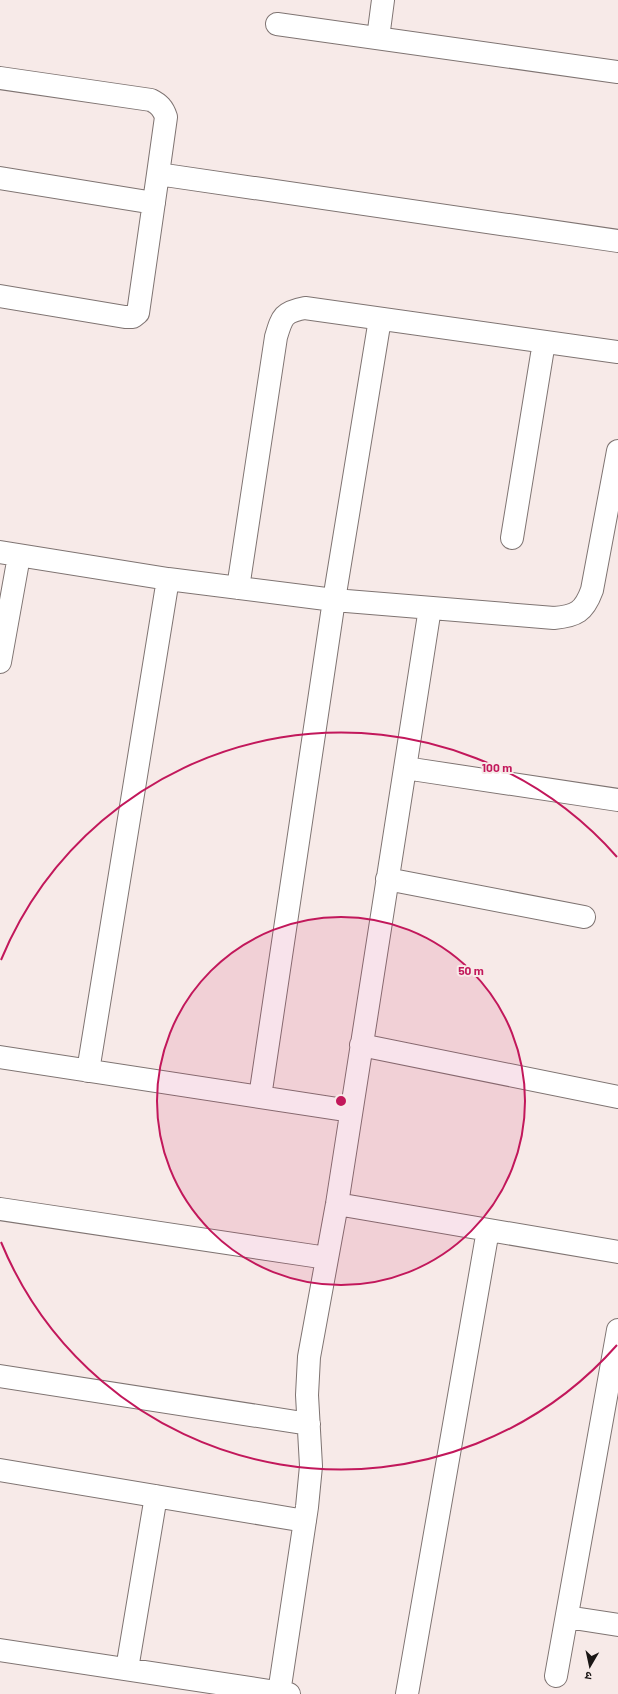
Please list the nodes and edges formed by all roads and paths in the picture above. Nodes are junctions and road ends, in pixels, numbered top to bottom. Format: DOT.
graph roads {
  1 [pos="383,0"];
  2 [pos="278,24"];
  3 [pos="378,38"];
  4 [pos="618,72"];
  5 [pos="0,78"];
  6 [pos="158,174"];
  7 [pos="0,178"];
  8 [pos="154,203"];
  9 [pos="618,241"];
  10 [pos="0,296"];
  11 [pos="380,319"];
  12 [pos="544,342"];
  13 [pos="618,352"];
  14 [pos="618,451"];
  15 [pos="512,538"];
  16 [pos="10,554"];
  17 [pos="168,579"];
  18 [pos="238,588"];
  19 [pos="334,600"];
  20 [pos="430,608"];
  21 [pos="0,662"];
  22 [pos="405,768"];
  23 [pos="618,800"];
  24 [pos="387,879"];
  25 [pos="584,917"];
  26 [pos="361,1045"];
  27 [pos="0,1057"];
  28 [pos="88,1071"];
  29 [pos="260,1097"];
  30 [pos="618,1097"];
  31 [pos="351,1110"];
  32 [pos="337,1204"];
  33 [pos="0,1209"];
  34 [pos="488,1230"];
  35 [pos="618,1252"];
  36 [pos="327,1258"];
  37 [pos="618,1330"];
  38 [pos="0,1376"];
  39 [pos="309,1424"];
  40 [pos="0,1470"];
  41 [pos="156,1496"];
  42 [pos="305,1521"];
  43 [pos="566,1618"];
  44 [pos="618,1626"];
  45 [pos="0,1650"];
  46 [pos="127,1669"];
  47 [pos="556,1676"];
  48 [pos="284,1693"];
  49 [pos="407,1694"];
  1 -- 3 [label="street"];
  2 -- 3 [label="street"];
  3 -- 4 [label="street"];
  5 -- 6 [label="street"];
  6 -- 8 [label="street"];
  6 -- 9 [label="street"];
  7 -- 8 [label="street"];
  8 -- 10 [label="street"];
  11 -- 12 [label="street"];
  11 -- 18 [label="street"];
  11 -- 19 [label="street"];
  12 -- 13 [label="street"];
  12 -- 15 [label="street"];
  14 -- 20 [label="street"];
  16 -- 17 [label="street"];
  16 -- 21 [label="street"];
  17 -- 18 [label="street"];
  17 -- 28 [label="street"];
  18 -- 19 [label="street"];
  19 -- 20 [label="street"];
  19 -- 29 [label="street"];
  20 -- 22 [label="street"];
  22 -- 23 [label="street"];
  22 -- 24 [label="street"];
  24 -- 25 [label="street"];
  24 -- 26 [label="street"];
  26 -- 30 [label="street"];
  26 -- 31 [label="street"];
  27 -- 28 [label="street"];
  28 -- 29 [label="street"];
  29 -- 31 [label="street"];
  31 -- 32 [label="street"];
  32 -- 34 [label="street"];
  32 -- 36 [label="street"];
  33 -- 36 [label="street"];
  34 -- 35 [label="street"];
  34 -- 49 [label="street"];
  36 -- 39 [label="street"];
  37 -- 43 [label="street"];
  38 -- 39 [label="street"];
  39 -- 42 [label="street"];
  40 -- 41 [label="street"];
  41 -- 42 [label="street"];
  41 -- 46 [label="street"];
  42 -- 48 [label="street"];
  43 -- 44 [label="street"];
  43 -- 47 [label="street"];
  45 -- 46 [label="street"];
  46 -- 48 [label="street"];
}
